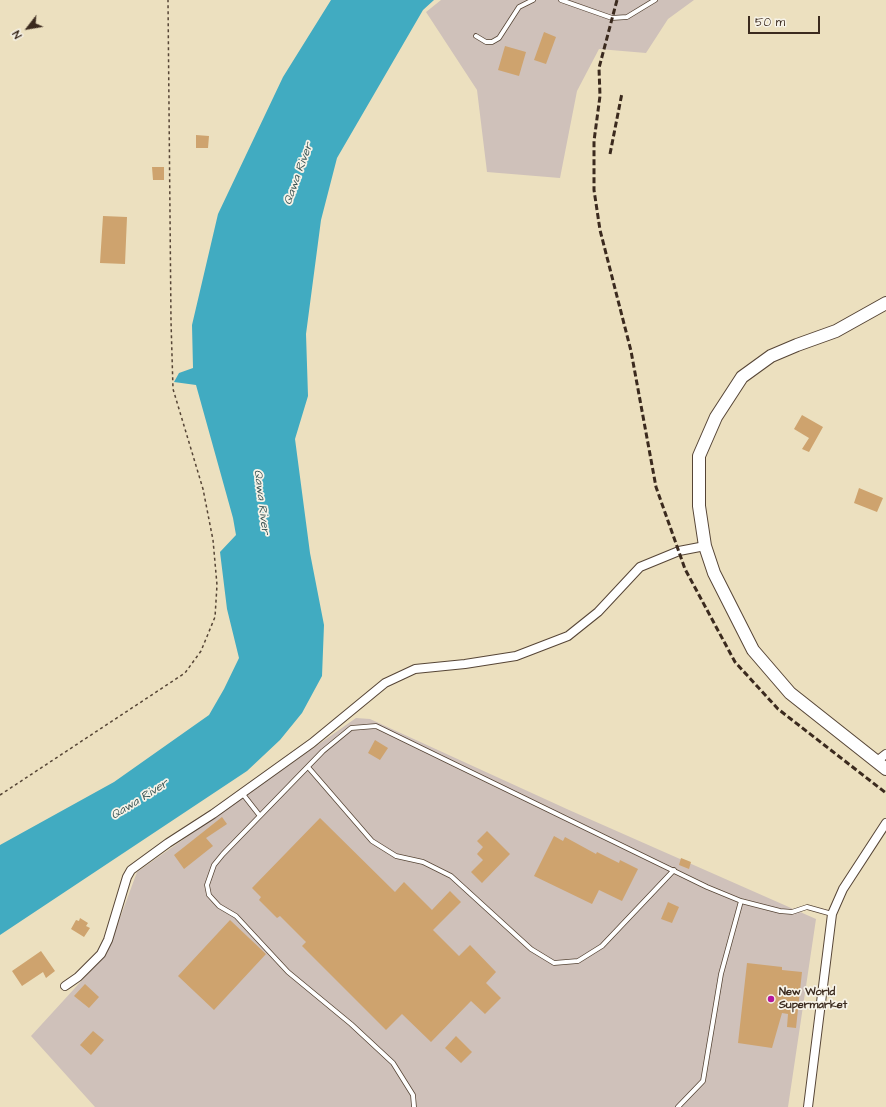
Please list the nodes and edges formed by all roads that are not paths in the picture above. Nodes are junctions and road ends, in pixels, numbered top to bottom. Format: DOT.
graph roads {
  1 [pos="533,0"];
  2 [pos="564,0"];
  3 [pos="655,0"];
  4 [pos="476,36"];
  5 [pos="886,303"];
  6 [pos="705,546"];
  7 [pos="883,762"];
  8 [pos="308,767"];
  9 [pos="242,793"];
  10 [pos="260,816"];
  11 [pos="886,823"];
  12 [pos="674,870"];
  13 [pos="741,901"];
  14 [pos="832,914"];
  15 [pos="65,986"];
  16 [pos="414,1107"];
  17 [pos="678,1107"];
  18 [pos="808,1107"];
  1 -- 4 [label="lane"];
  2 -- 3 [label="lane"];
  5 -- 6 [label="main road"];
  6 -- 7 [label="main road"];
  6 -- 9 [label="street"];
  8 -- 10 [label="lane"];
  8 -- 12 [label="lane"];
  8 -- 12 [label="lane"];
  9 -- 10 [label="lane"];
  9 -- 15 [label="street"];
  10 -- 16 [label="lane"];
  11 -- 14 [label="street"];
  12 -- 13 [label="lane"];
  13 -- 14 [label="lane"];
  13 -- 17 [label="lane"];
  14 -- 18 [label="street"];
}
